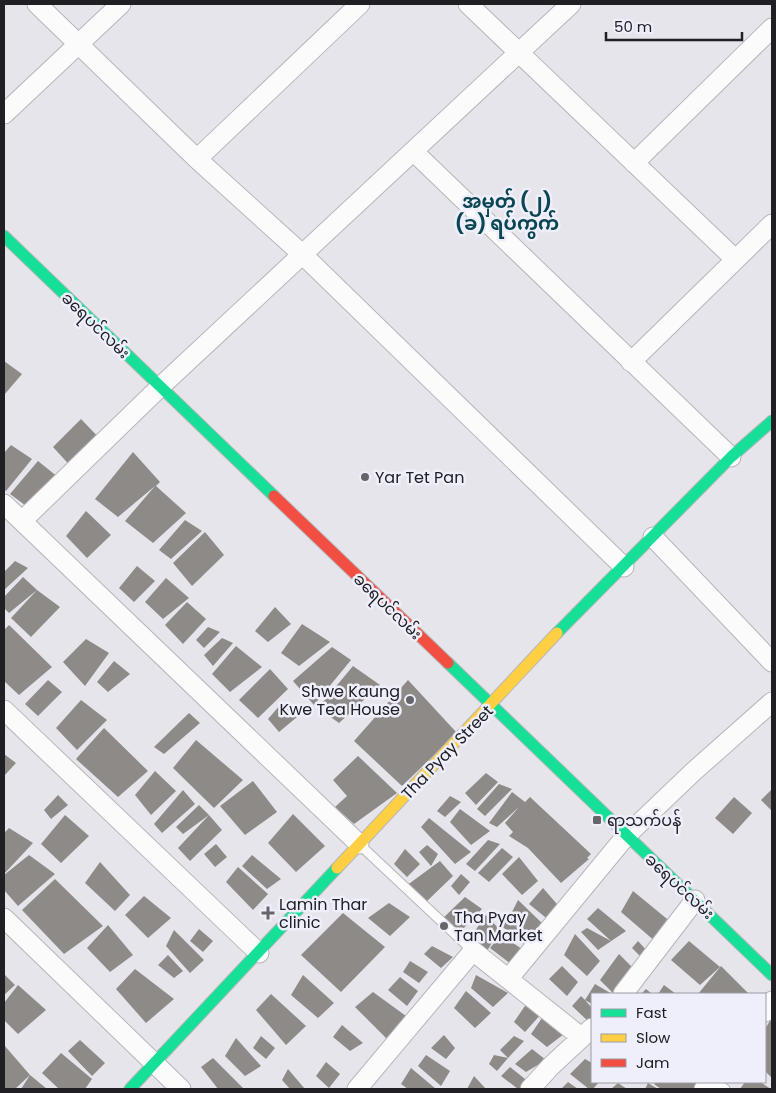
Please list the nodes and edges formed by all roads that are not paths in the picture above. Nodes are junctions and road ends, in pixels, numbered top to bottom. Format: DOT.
graph roads {
  1 [pos="37,4"];
  2 [pos="121,4"];
  3 [pos="360,4"];
  4 [pos="468,4"];
  5 [pos="571,4"];
  6 [pos="772,28"];
  7 [pos="78,45"];
  8 [pos="519,52"];
  9 [pos="4,114"];
  10 [pos="412,152"];
  11 [pos="197,159"];
  12 [pos="634,163"];
  13 [pos="772,224"];
  14 [pos="4,236"];
  15 [pos="302,254"];
  16 [pos="735,259"];
  17 [pos="630,362"];
  18 [pos="160,387"];
  19 [pos="772,421"];
  20 [pos="731,458"];
  21 [pos="4,504"];
  22 [pos="22,521"];
  23 [pos="653,537"];
  24 [pos="624,567"];
  25 [pos="772,662"];
  26 [pos="772,702"];
  27 [pos="491,706"];
  28 [pos="4,710"];
  29 [pos="626,836"];
  30 [pos="359,844"];
  31 [pos="695,900"];
  32 [pos="4,918"];
  33 [pos="473,951"];
  34 [pos="259,953"];
  35 [pos="772,975"];
  36 [pos="508,978"];
  37 [pos="624,993"];
  38 [pos="586,1032"];
  39 [pos="155,1064"];
  40 [pos="130,1089"];
  41 [pos="181,1089"];
  42 [pos="357,1089"];
  43 [pos="530,1089"];
  1 -- 7 [label="street"];
  2 -- 7 [label="street"];
  3 -- 11 [label="street"];
  4 -- 8 [label="street"];
  5 -- 8 [label="street"];
  6 -- 12 [label="street"];
  7 -- 9 [label="street"];
  7 -- 11 [label="street"];
  8 -- 10 [label="street"];
  8 -- 12 [label="street"];
  10 -- 15 [label="street"];
  10 -- 17 [label="street"];
  11 -- 15 [label="street"];
  12 -- 16 [label="street"];
  13 -- 16 [label="street"];
  14 -- 18 [label="main road, ခရေပင်လမ်း"];
  15 -- 18 [label="street"];
  15 -- 24 [label="street"];
  16 -- 17 [label="street"];
  17 -- 20 [label="street"];
  18 -- 22 [label="street"];
  18 -- 27 [label="main road, ခရေပင်လမ်း"];
  19 -- 20 [label="main road, Tha Pyay Street"];
  20 -- 23 [label="main road, Tha Pyay Street"];
  21 -- 22 [label="street"];
  22 -- 30 [label="street"];
  23 -- 24 [label="main road, Tha Pyay Street"];
  23 -- 25 [label="street"];
  24 -- 27 [label="main road, Tha Pyay Street"];
  26 -- 29 [label="street"];
  27 -- 29 [label="main road, ခရေပင်လမ်း"];
  27 -- 30 [label="main road, Tha Pyay Street"];
  28 -- 34 [label="street"];
  29 -- 31 [label="main road, ခရေပင်လမ်း"];
  29 -- 36 [label="street"];
  30 -- 33 [label="lane"];
  30 -- 34 [label="main road, Tha Pyay Street"];
  31 -- 35 [label="main road, ခရေပင်လမ်း"];
  31 -- 37 [label="street"];
  32 -- 39 [label="street"];
  33 -- 36 [label="street"];
  33 -- 42 [label="street"];
  34 -- 39 [label="main road, Tha Pyay Street"];
  36 -- 38 [label="street"];
  38 -- 43 [label="street"];
  39 -- 40 [label="main road, Tha Pyay Street"];
  39 -- 41 [label="street"];
}
